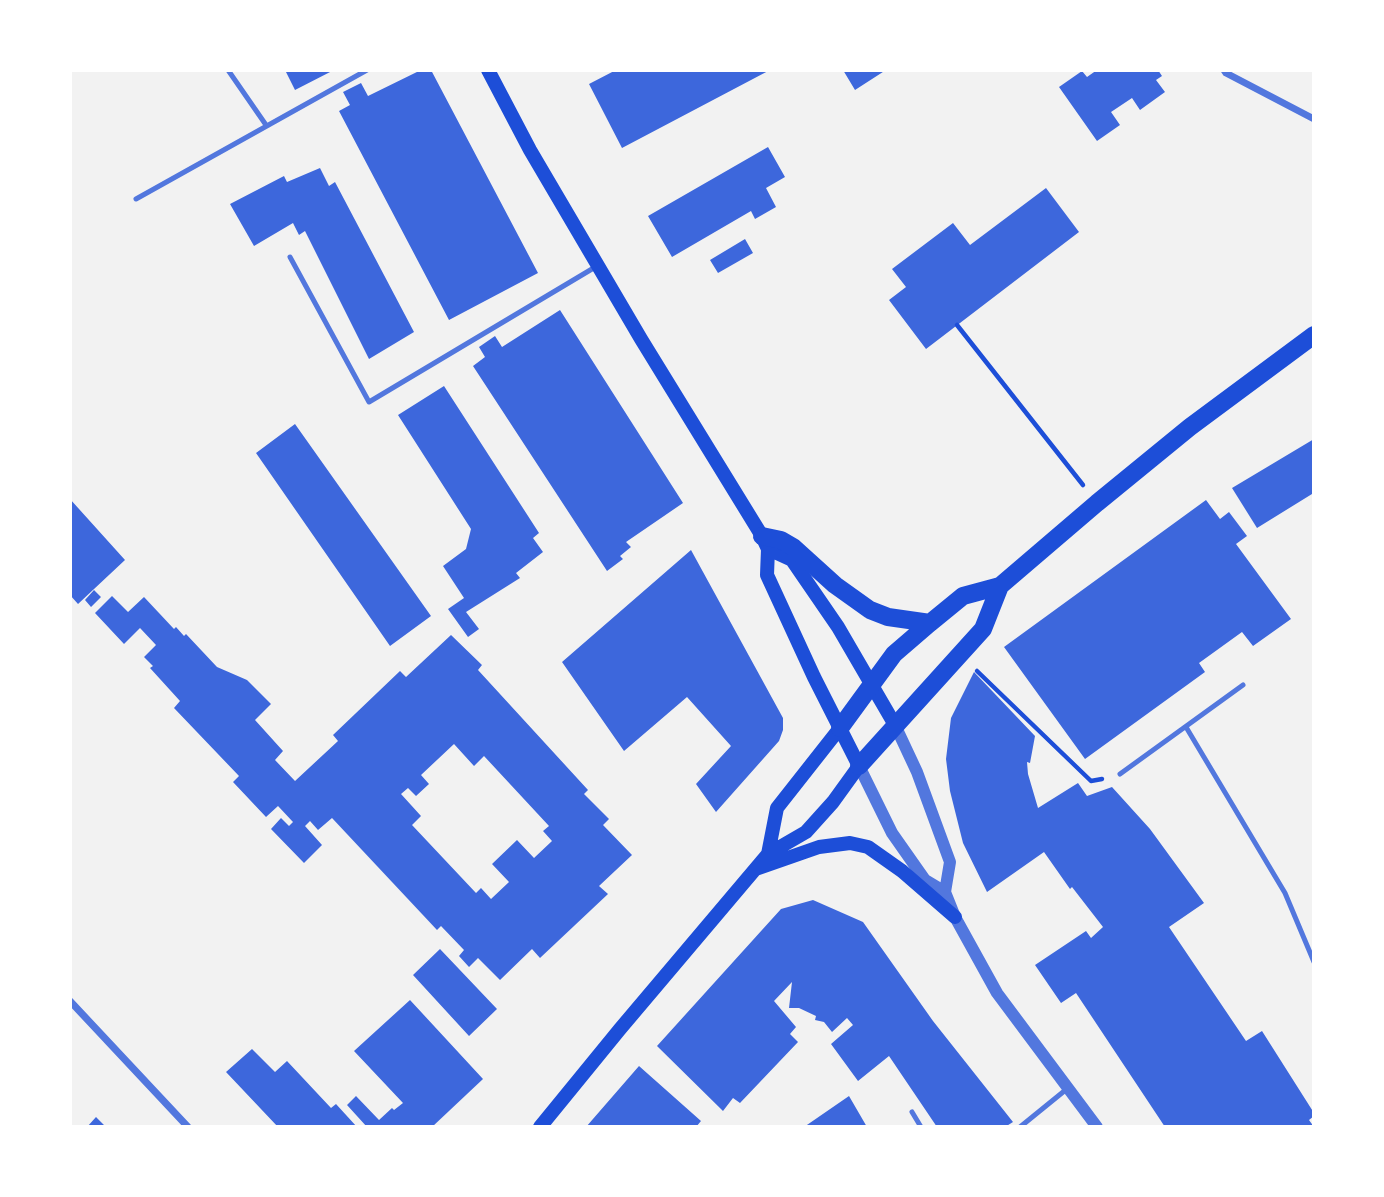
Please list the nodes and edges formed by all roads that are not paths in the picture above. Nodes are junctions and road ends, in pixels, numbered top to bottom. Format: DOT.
graph roads {
  1 [pos="228,70"];
  2 [pos="367,70"];
  3 [pos="488,70"];
  4 [pos="1224,70"];
  5 [pos="1314,119"];
  6 [pos="266,125"];
  7 [pos="136,199"];
  8 [pos="290,257"];
  9 [pos="598,265"];
  10 [pos="1314,335"];
  11 [pos="765,542"];
  12 [pos="1000,586"];
  13 [pos="930,623"];
  14 [pos="872,684"];
  15 [pos="1243,685"];
  16 [pos="895,725"];
  17 [pos="1186,727"];
  18 [pos="840,728"];
  19 [pos="859,766"];
  20 [pos="1120,774"];
  21 [pos="768,854"];
  22 [pos="755,869"];
  23 [pos="946,892"];
  24 [pos="955,917"];
  25 [pos="1314,962"];
  26 [pos="70,1001"];
  27 [pos="1068,1088"];
  28 [pos="912,1112"];
  29 [pos="188,1127"];
  30 [pos="540,1127"];
  31 [pos="921,1127"];
  32 [pos="1020,1127"];
  33 [pos="1097,1127"];
  1 -- 6 [label="lane"];
  2 -- 6 [label="lane"];
  3 -- 9 [label="main road"];
  4 -- 5 [label="street"];
  6 -- 7 [label="lane"];
  8 -- 9 [label="lane"];
  9 -- 11 [label="main road"];
  10 -- 12 [label="main road"];
  11 -- 13 [label="main road"];
  11 -- 14 [label="main road"];
  11 -- 18 [label="main road"];
  12 -- 13 [label="main road"];
  12 -- 16 [label="main road"];
  13 -- 14 [label="main road"];
  14 -- 16 [label="main road"];
  14 -- 18 [label="main road"];
  15 -- 17 [label="lane"];
  16 -- 19 [label="main road"];
  16 -- 23 [label="street"];
  17 -- 20 [label="lane"];
  17 -- 25 [label="lane"];
  18 -- 19 [label="main road"];
  18 -- 21 [label="main road"];
  19 -- 21 [label="main road"];
  19 -- 23 [label="street"];
  21 -- 22 [label="main road"];
  22 -- 24 [label="main road"];
  22 -- 30 [label="main road"];
  23 -- 24 [label="street"];
  24 -- 27 [label="street"];
  26 -- 29 [label="street"];
  27 -- 32 [label="lane"];
  27 -- 33 [label="street"];
  28 -- 31 [label="lane"];
}
